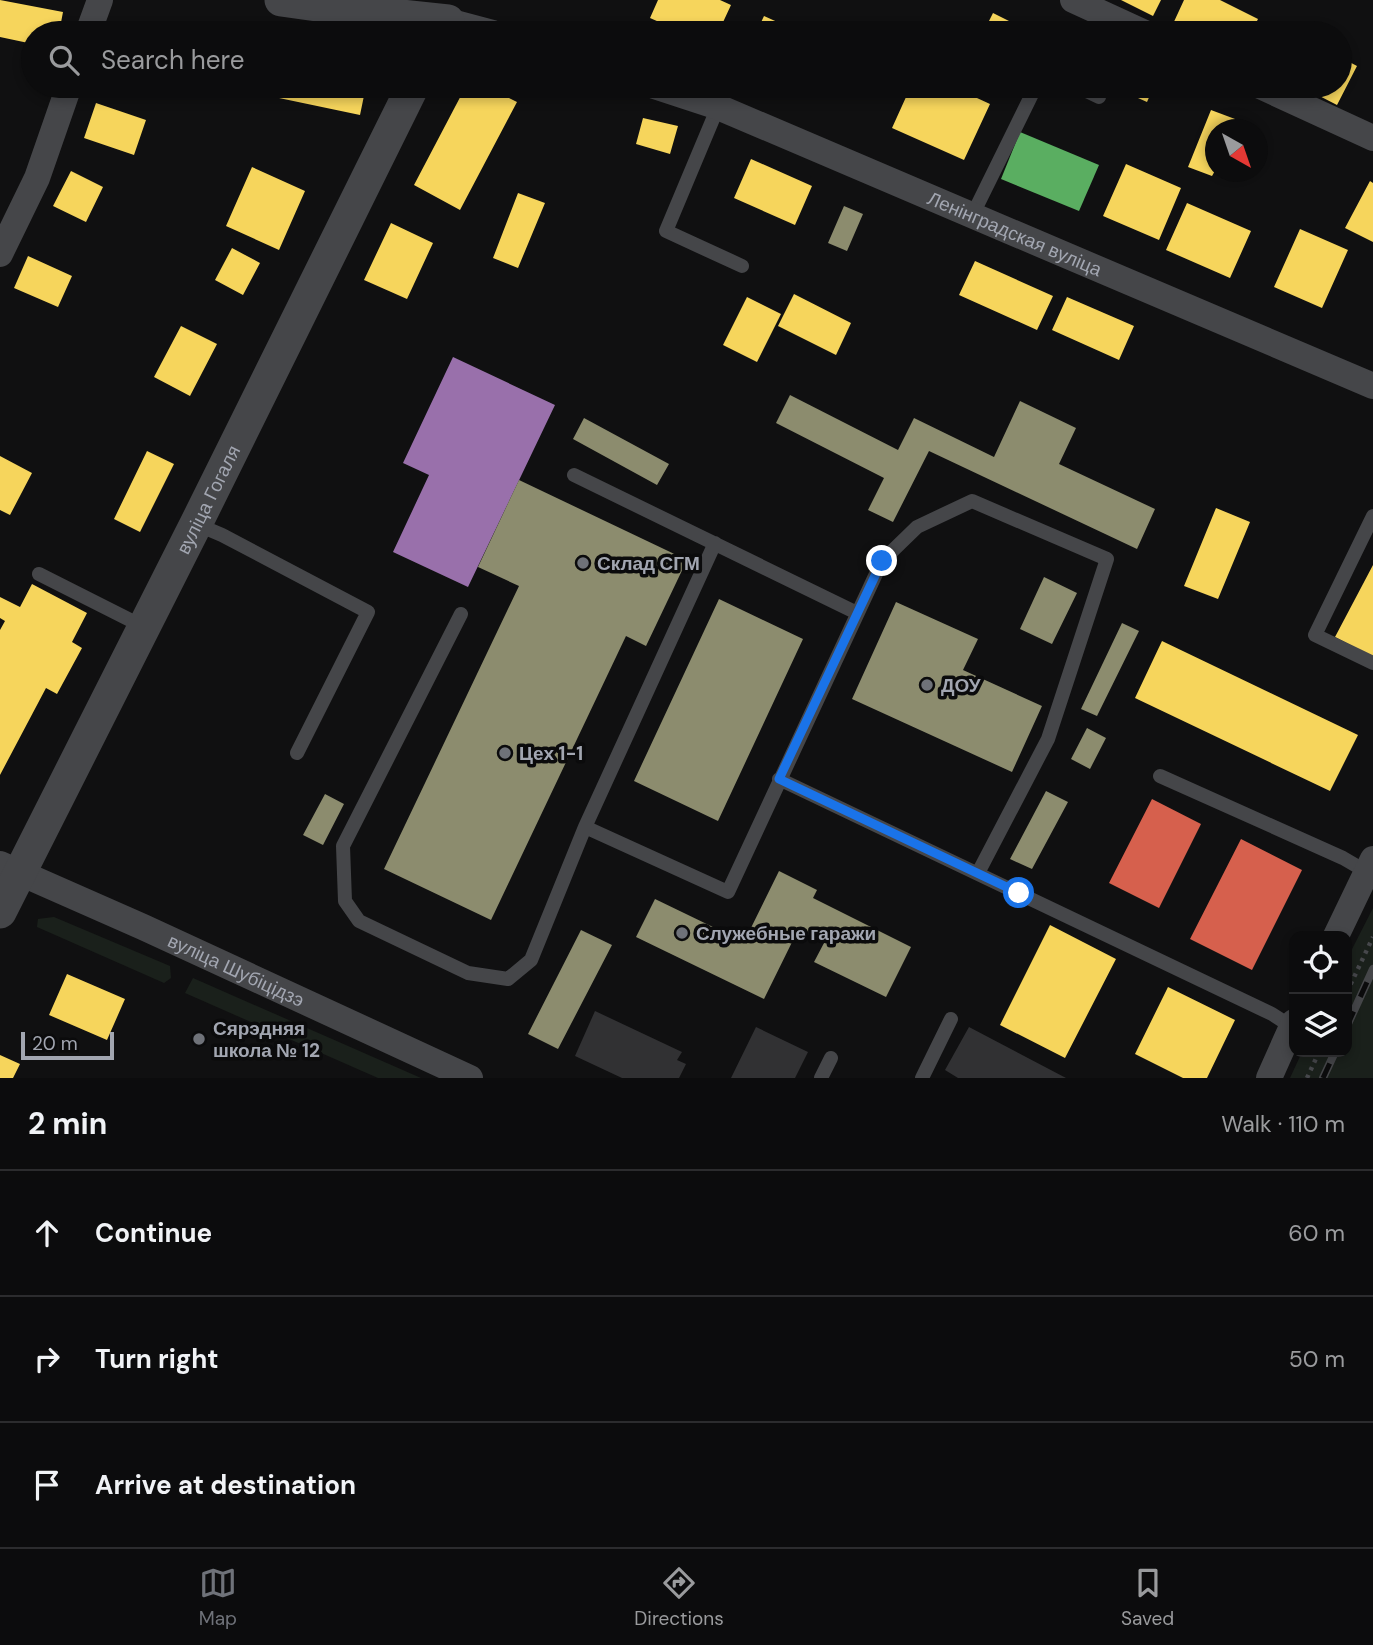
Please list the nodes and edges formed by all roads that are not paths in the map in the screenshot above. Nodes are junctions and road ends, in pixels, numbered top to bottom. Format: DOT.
graph roads {
  1 [pos="100,0"];
  2 [pos="281,0"];
  3 [pos="1073,0"];
  4 [pos="450,18"];
  5 [pos="92,21"];
  6 [pos="1119,21"];
  7 [pos="65,98"];
  8 [pos="407,98"];
  9 [pos="691,98"];
  10 [pos="1030,98"];
  11 [pos="1286,98"];
  12 [pos="718,107"];
  13 [pos="1373,138"];
  14 [pos="972,216"];
  15 [pos="0,254"];
  16 [pos="742,266"];
  17 [pos="1373,386"];
  18 [pos="574,475"];
  19 [pos="1373,516"];
  20 [pos="196,524"];
  21 [pos="715,543"];
  22 [pos="39,574"];
  23 [pos="857,613"];
  24 [pos="461,614"];
  25 [pos="144,627"];
  26 [pos="1373,663"];
  27 [pos="297,753"];
  28 [pos="1160,776"];
  29 [pos="779,779"];
  30 [pos="585,827"];
  31 [pos="1370,866"];
  32 [pos="10,869"];
  33 [pos="978,873"];
  34 [pos="0,912"];
  35 [pos="1338,931"];
  36 [pos="951,1019"];
  37 [pos="1289,1022"];
  38 [pos="1289,1033"];
  39 [pos="831,1058"];
  40 [pos="470,1078"];
  41 [pos="821,1078"];
  42 [pos="922,1078"];
  43 [pos="1269,1078"];
  1 -- 5 [label="street"];
  2 -- 4 [label="street"];
  3 -- 6 [label="street"];
  7 -- 15 [label="street"];
  8 -- 20 [label="street, вуліца Гогаля"];
  9 -- 12 [label="street, Ленінградская вуліца"];
  10 -- 14 [label="lane"];
  11 -- 13 [label="street"];
  12 -- 14 [label="street, Ленінградская вуліца"];
  12 -- 16 [label="lane"];
  14 -- 17 [label="street, Ленінградская вуліца"];
  18 -- 21 [label="lane"];
  19 -- 26 [label="lane"];
  20 -- 25 [label="street, вуліца Гогаля"];
  20 -- 27 [label="lane"];
  21 -- 23 [label="lane"];
  21 -- 30 [label="lane"];
  22 -- 25 [label="lane"];
  23 -- 29 [label="lane"];
  23 -- 33 [label="lane"];
  24 -- 30 [label="lane"];
  25 -- 32 [label="street, вуліца Гогаля"];
  28 -- 31 [label="lane"];
  29 -- 30 [label="lane"];
  29 -- 33 [label="lane"];
  31 -- 35 [label="street"];
  32 -- 34 [label="street, вуліца Гогаля"];
  32 -- 40 [label="street, вуліца Шубіцідзэ"];
  33 -- 37 [label="lane"];
  36 -- 42 [label="lane"];
  38 -- 43 [label="street"];
  39 -- 41 [label="lane"];
}
